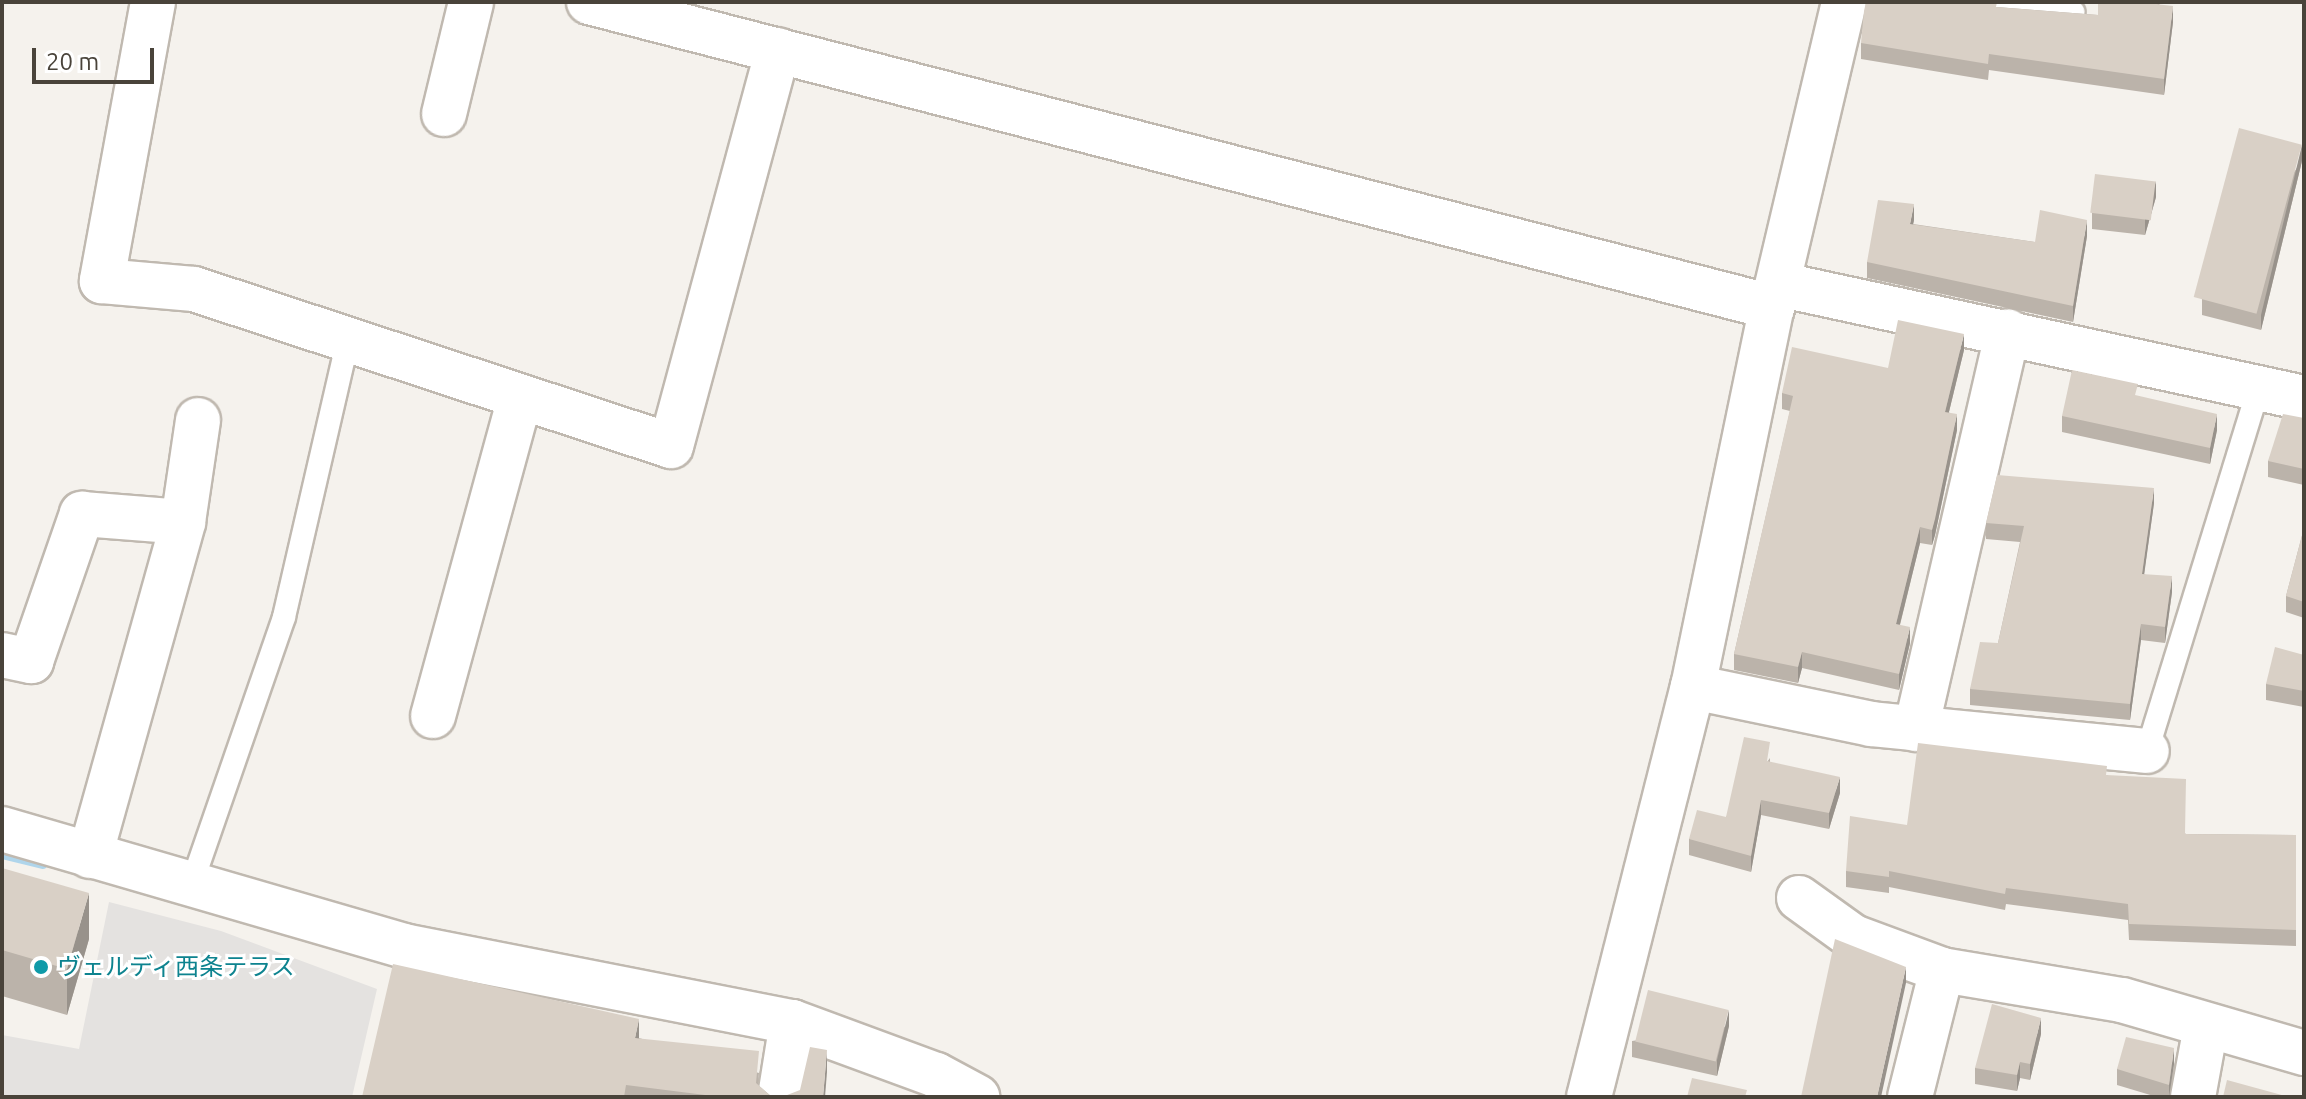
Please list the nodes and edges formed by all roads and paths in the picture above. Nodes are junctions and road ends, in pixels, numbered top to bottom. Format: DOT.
graph roads {
  1 [pos="153,2"];
  2 [pos="471,2"];
  3 [pos="589,2"];
  4 [pos="1844,2"];
  5 [pos="1982,2"];
  6 [pos="2073,12"];
  7 [pos="778,50"];
  8 [pos="444,114"];
  9 [pos="1775,296"];
  10 [pos="2008,331"];
  11 [pos="348,340"];
  12 [pos="2259,388"];
  13 [pos="520,397"];
  14 [pos="2304,398"];
  15 [pos="198,420"];
  16 [pos="183,522"];
  17 [pos="2,655"];
  18 [pos="1693,687"];
  19 [pos="433,716"];
  20 [pos="1916,729"];
  21 [pos="2147,751"];
  22 [pos="2,829"];
  23 [pos="90,856"];
  24 [pos="192,883"];
  25 [pos="1799,898"];
  26 [pos="1942,970"];
  27 [pos="2206,1026"];
  28 [pos="2304,1053"];
  29 [pos="786,1055"];
  30 [pos="977,1097"];
  31 [pos="1589,1097"];
  32 [pos="1910,1097"];
  33 [pos="2193,1097"];
  1 -- 11 [label="street"];
  2 -- 8 [label="street"];
  3 -- 7 [label="street"];
  4 -- 9 [label="street"];
  5 -- 6 [label="lane"];
  7 -- 9 [label="street"];
  7 -- 13 [label="street"];
  9 -- 10 [label="street"];
  9 -- 18 [label="street"];
  10 -- 12 [label="street"];
  10 -- 20 [label="street"];
  11 -- 13 [label="street"];
  11 -- 24 [label="lane"];
  12 -- 14 [label="street"];
  12 -- 21 [label="lane"];
  13 -- 19 [label="street"];
  15 -- 16 [label="street"];
  16 -- 17 [label="street"];
  16 -- 23 [label="street"];
  18 -- 20 [label="street"];
  18 -- 31 [label="street"];
  20 -- 21 [label="street"];
  22 -- 23 [label="street"];
  23 -- 24 [label="street"];
  24 -- 29 [label="street"];
  25 -- 26 [label="street"];
  26 -- 27 [label="street"];
  26 -- 32 [label="street"];
  27 -- 28 [label="street"];
  27 -- 33 [label="street"];
  29 -- 30 [label="street"];
}
